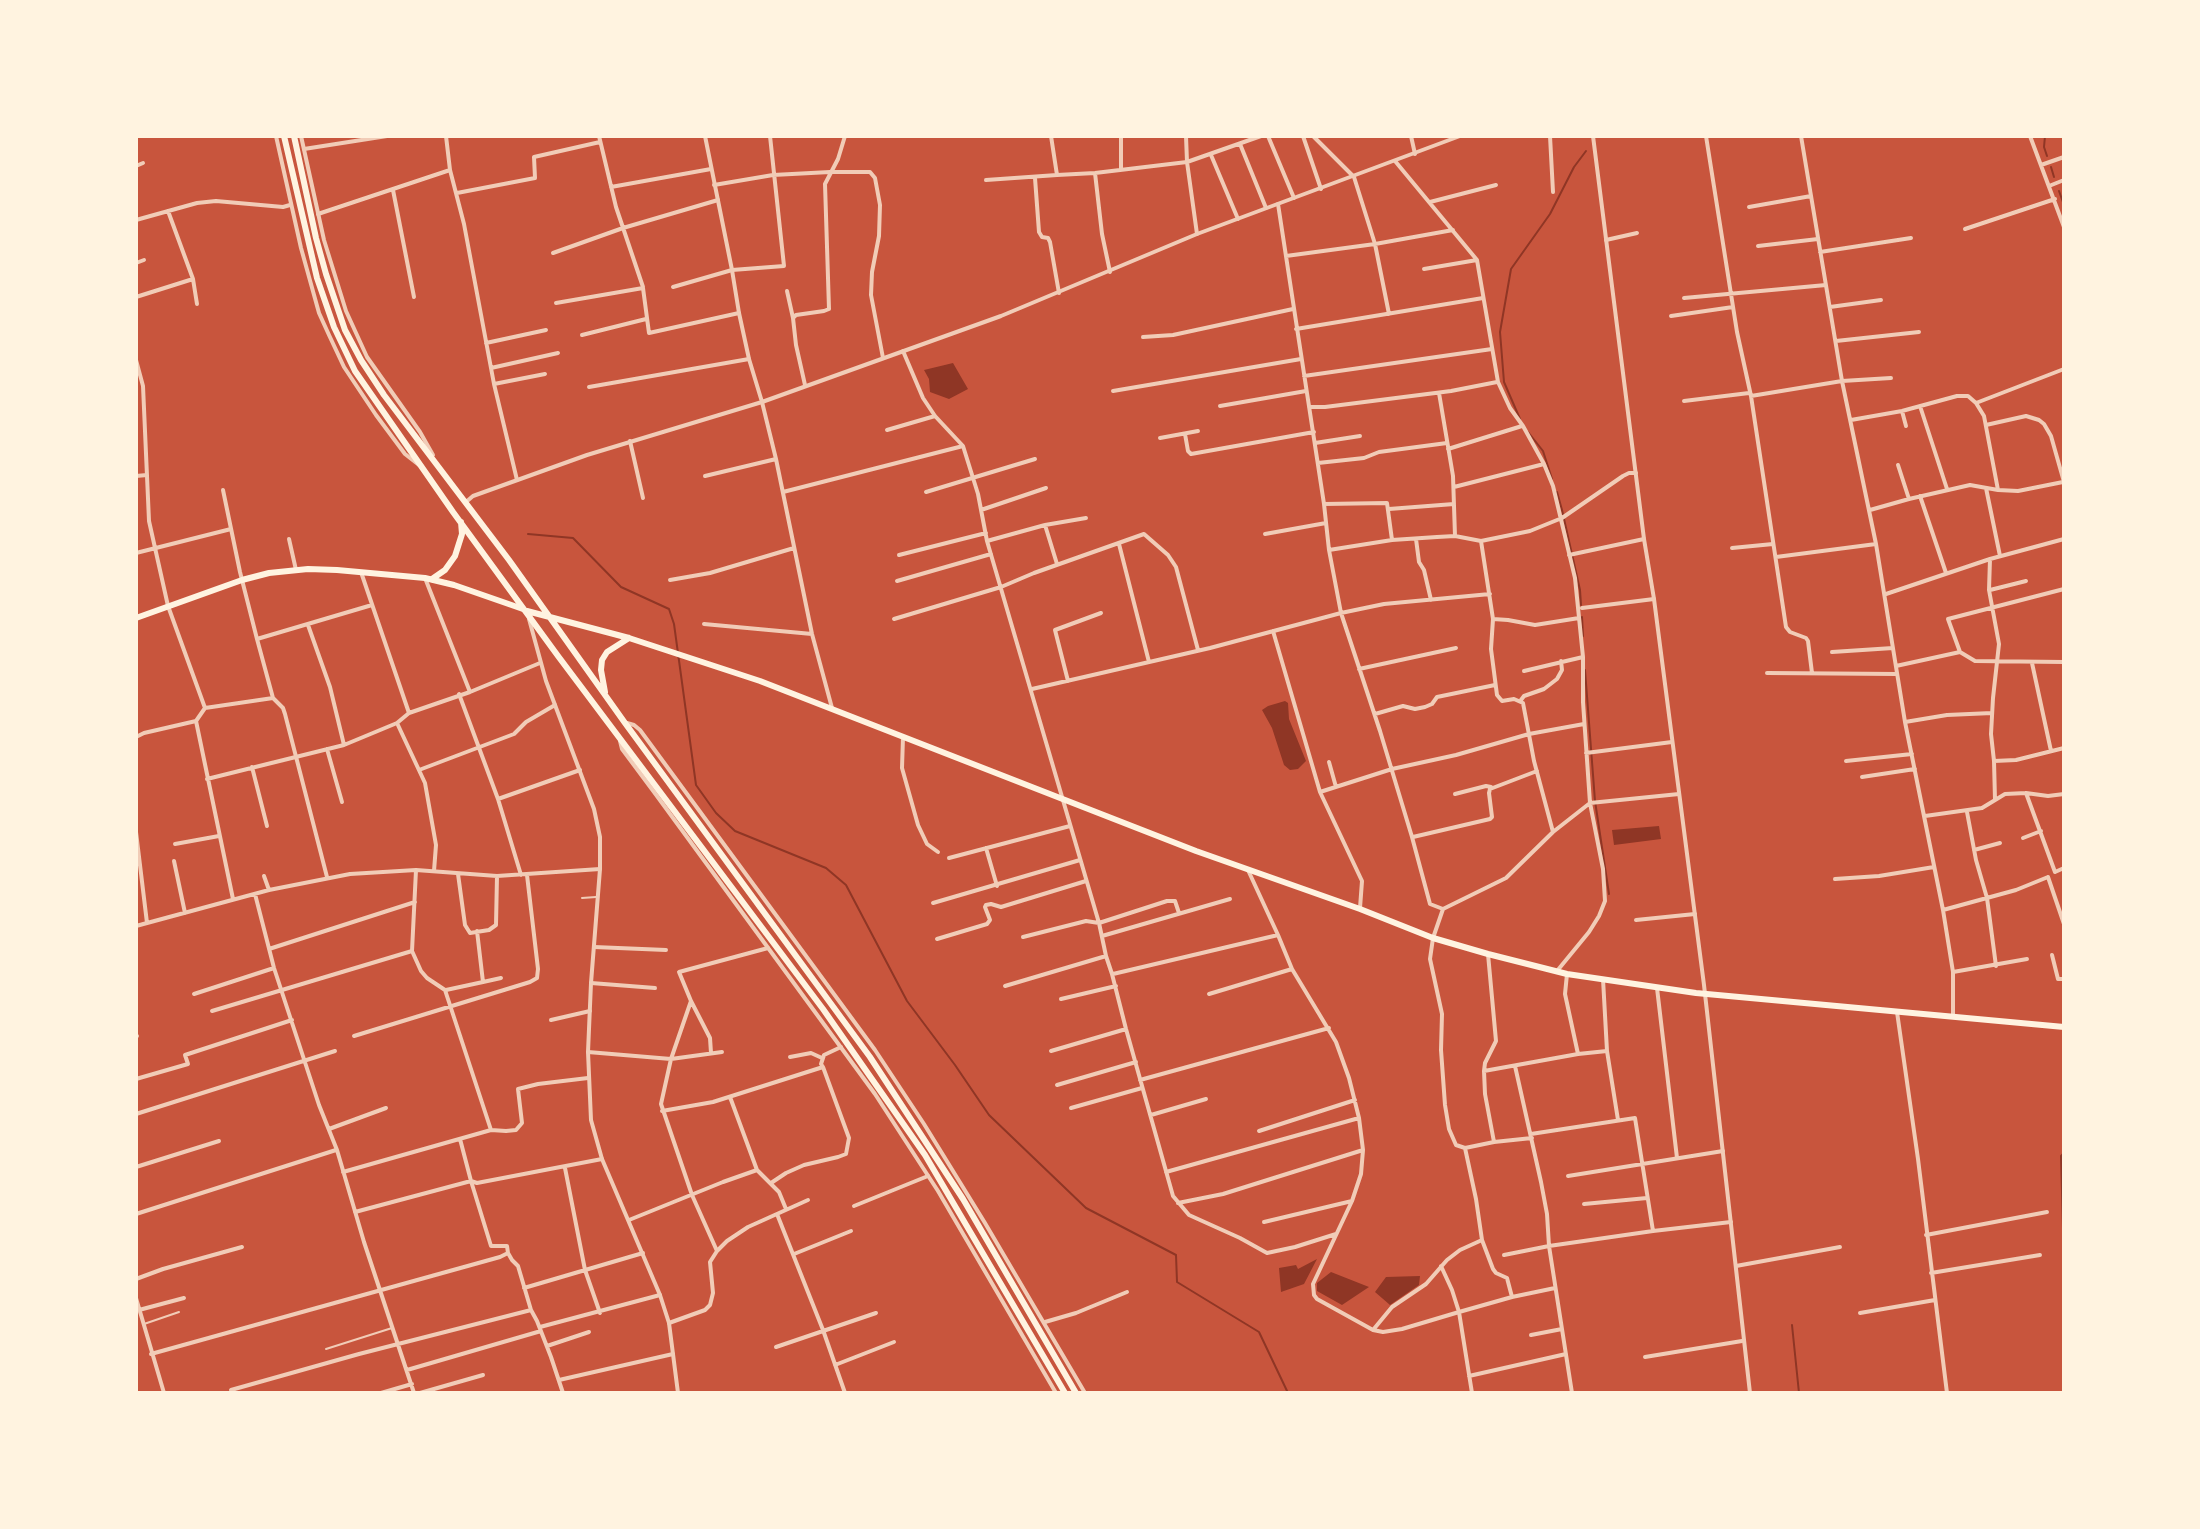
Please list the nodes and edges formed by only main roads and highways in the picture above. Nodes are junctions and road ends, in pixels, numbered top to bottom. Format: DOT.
graph roads {
  1 [pos="284,136"];
  2 [pos="294,136"];
  3 [pos="461,522"];
  4 [pos="429,579"];
  5 [pos="527,611"];
  6 [pos="550,617"];
  7 [pos="136,618"];
  8 [pos="629,638"];
  9 [pos="605,695"];
  10 [pos="2064,1027"];
  11 [pos="1065,1393"];
  12 [pos="1076,1393"];
  1 -- 3 [label="main road"];
  2 -- 6 [label="main road"];
  3 -- 4 [label="main road"];
  3 -- 5 [label="main road"];
  4 -- 5 [label="main road"];
  4 -- 7 [label="main road"];
  5 -- 6 [label="main road"];
  5 -- 11 [label="main road"];
  6 -- 8 [label="main road"];
  6 -- 9 [label="main road"];
  8 -- 9 [label="main road"];
  8 -- 10 [label="main road"];
  9 -- 12 [label="main road"];
}
